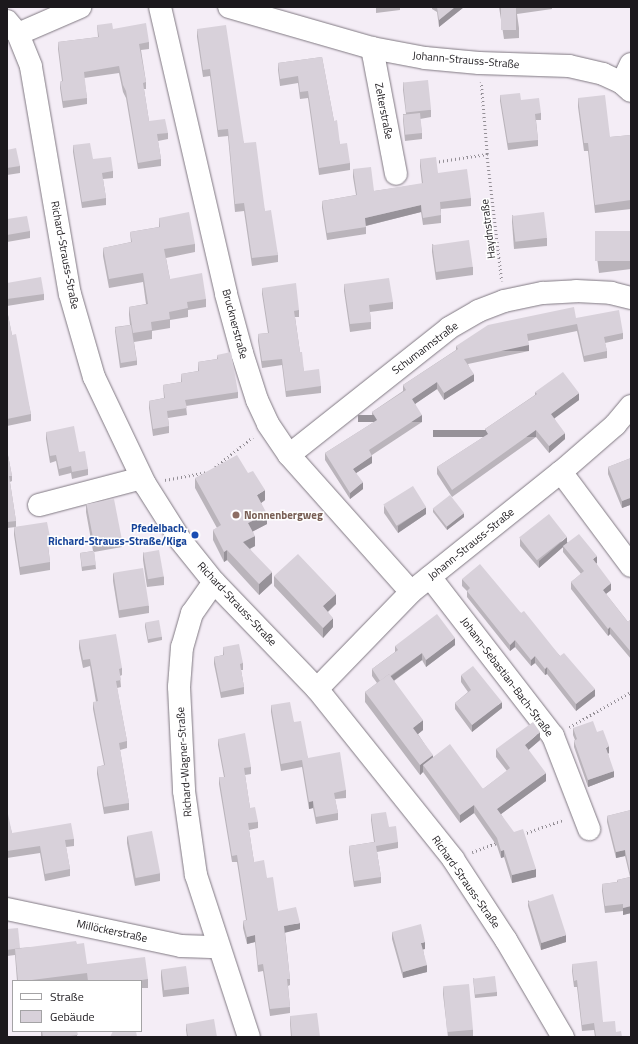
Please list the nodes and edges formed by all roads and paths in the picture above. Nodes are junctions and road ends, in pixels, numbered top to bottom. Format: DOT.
graph roads {
  1 [pos="160,7"];
  2 [pos="229,7"];
  3 [pos="76,8"];
  4 [pos="285,15"];
  5 [pos="13,28"];
  6 [pos="372,48"];
  7 [pos="479,63"];
  8 [pos="628,79"];
  9 [pos="487,154"];
  10 [pos="429,162"];
  11 [pos="396,174"];
  12 [pos="631,298"];
  13 [pos="504,301"];
  14 [pos="631,406"];
  15 [pos="268,424"];
  16 [pos="289,455"];
  17 [pos="561,472"];
  18 [pos="144,481"];
  19 [pos="38,505"];
  20 [pos="631,566"];
  21 [pos="430,577"];
  22 [pos="214,582"];
  23 [pos="411,592"];
  24 [pos="317,689"];
  25 [pos="631,692"];
  26 [pos="553,736"];
  27 [pos="586,821"];
  28 [pos="518,836"];
  29 [pos="503,841"];
  30 [pos="453,859"];
  31 [pos="7,909"];
  32 [pos="218,947"];
  33 [pos="249,1037"];
  34 [pos="563,1037"];
  1 -- 15 [label="street, Brucknerstraße"];
  2 -- 4 [label="street, Johann-Strauss-Straße"];
  3 -- 5 [label="street"];
  4 -- 6 [label="street, Johann-Strauss-Straße"];
  5 -- 18 [label="street, Richard-Strauss-Straße"];
  6 -- 7 [label="street, Johann-Strauss-Straße"];
  6 -- 11 [label="street, Zelterstraße"];
  7 -- 8 [label="street, Johann-Strauss-Straße"];
  7 -- 9 [label="path, Haydnstraße"];
  9 -- 10 [label="path"];
  9 -- 13 [label="path, Haydnstraße"];
  12 -- 13 [label="street, Schumannstraße"];
  13 -- 16 [label="street, Schumannstraße"];
  14 -- 17 [label="street, Johann-Strauss-Straße"];
  15 -- 16 [label="street, Brucknerstraße"];
  15 -- 18 [label="path"];
  16 -- 23 [label="street, Brucknerstraße"];
  17 -- 20 [label="street"];
  17 -- 21 [label="street, Johann-Strauss-Straße"];
  18 -- 19 [label="street"];
  18 -- 22 [label="street, Richard-Strauss-Straße"];
  21 -- 23 [label="street, Johann-Strauss-Straße"];
  21 -- 26 [label="street, Johann-Sebastian-Bach-Straße"];
  22 -- 24 [label="street, Richard-Strauss-Straße"];
  22 -- 32 [label="street, Richard-Wagner-Straße"];
  23 -- 24 [label="street, Johann-Strauss-Straße"];
  24 -- 30 [label="street, Richard-Strauss-Straße"];
  25 -- 26 [label="path"];
  26 -- 27 [label="street, Johann-Sebastian-Bach-Straße"];
  27 -- 28 [label="path"];
  29 -- 30 [label="path"];
  30 -- 34 [label="street, Richard-Strauss-Straße"];
  31 -- 32 [label="street, Millöckerstraße"];
  32 -- 33 [label="street, Richard-Wagner-Straße"];
}
